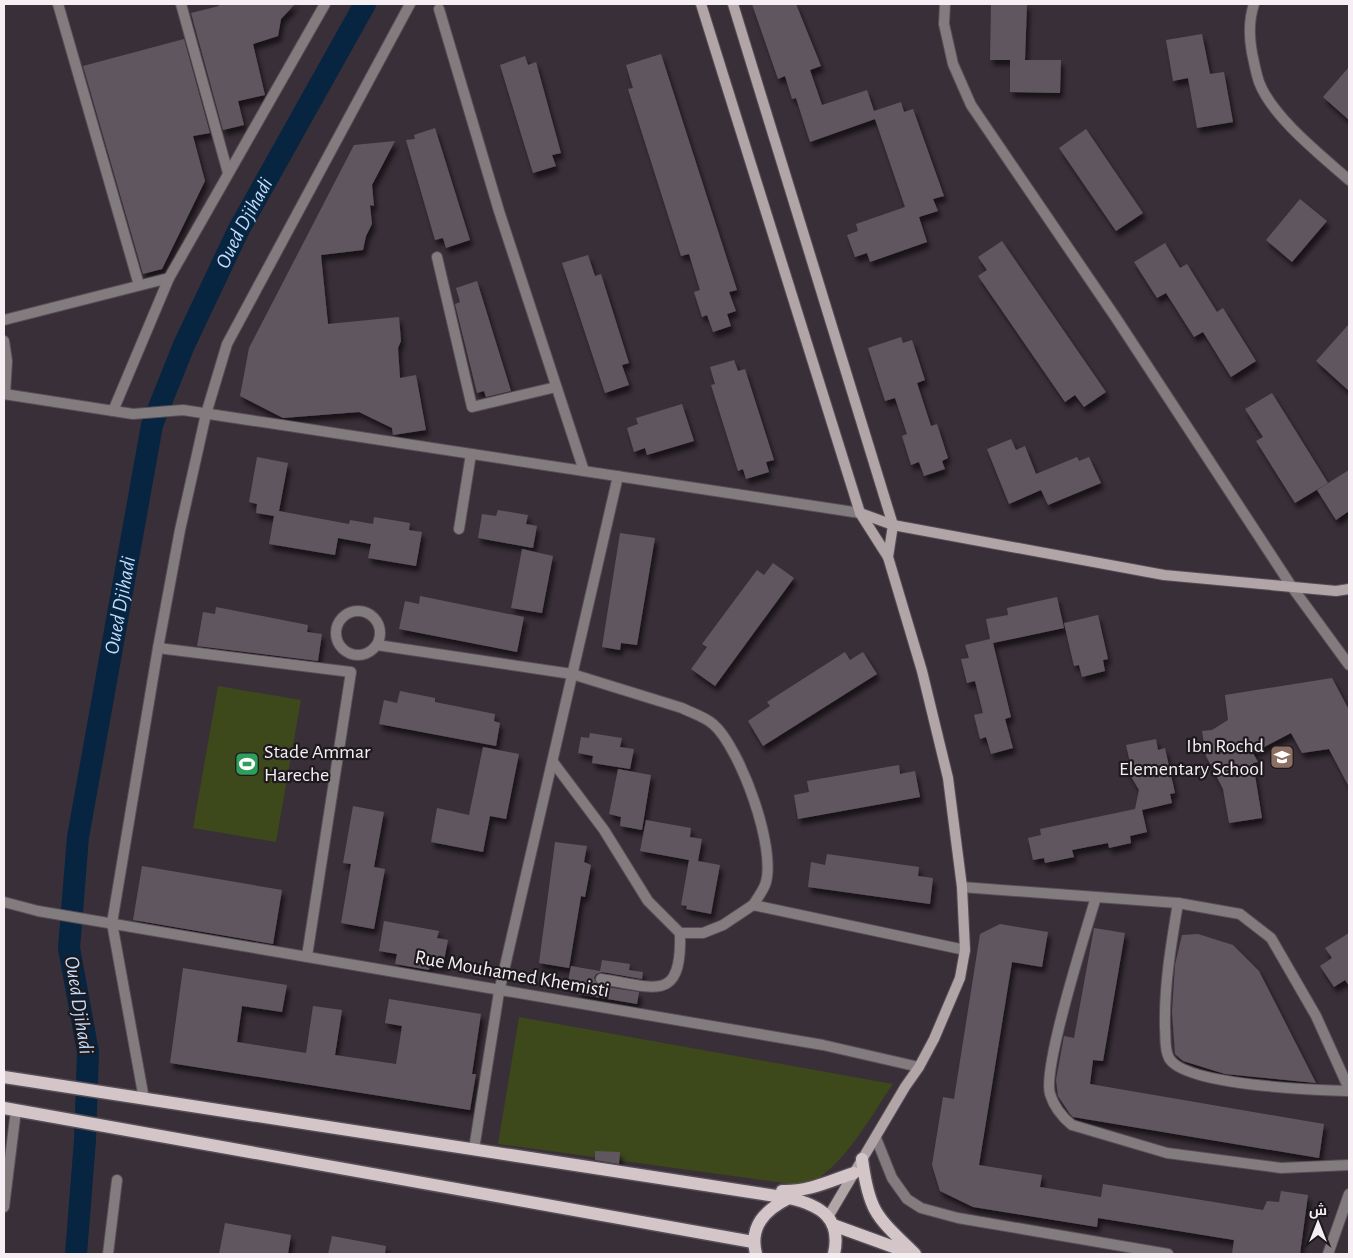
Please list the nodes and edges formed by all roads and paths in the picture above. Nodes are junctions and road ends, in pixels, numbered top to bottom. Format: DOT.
graph roads {
  1 [pos="58,4"];
  2 [pos="181,4"];
  3 [pos="325,4"];
  4 [pos="410,4"];
  5 [pos="701,4"];
  6 [pos="733,4"];
  7 [pos="945,4"];
  8 [pos="1254,4"];
  9 [pos="440,9"];
  10 [pos="228,173"];
  11 [pos="1349,180"];
  12 [pos="437,257"];
  13 [pos="169,278"];
  14 [pos="138,285"];
  15 [pos="4,320"];
  16 [pos="4,342"];
  17 [pos="6,359"];
  18 [pos="556,387"];
  19 [pos="4,394"];
  20 [pos="113,411"];
  21 [pos="206,414"];
  22 [pos="471,454"];
  23 [pos="584,471"];
  24 [pos="618,476"];
  25 [pos="860,513"];
  26 [pos="893,525"];
  27 [pos="459,529"];
  28 [pos="888,557"];
  29 [pos="1292,587"];
  30 [pos="1349,589"];
  31 [pos="377,645"];
  32 [pos="158,648"];
  33 [pos="355,655"];
  34 [pos="1349,665"];
  35 [pos="351,672"];
  36 [pos="572,674"];
  37 [pos="553,762"];
  38 [pos="962,887"];
  39 [pos="1096,897"];
  40 [pos="4,902"];
  41 [pos="1178,903"];
  42 [pos="753,905"];
  43 [pos="112,923"];
  44 [pos="680,933"];
  45 [pos="965,950"];
  46 [pos="307,956"];
  47 [pos="601,979"];
  48 [pos="499,992"];
  49 [pos="919,1067"];
  50 [pos="4,1077"];
  51 [pos="1349,1090"];
  52 [pos="144,1098"];
  53 [pos="10,1109"];
  54 [pos="876,1138"];
  55 [pos="474,1149"];
  56 [pos="862,1159"];
  57 [pos="1349,1165"];
  58 [pos="854,1172"];
  59 [pos="118,1180"];
  60 [pos="747,1191"];
  61 [pos="1349,1194"];
  62 [pos="789,1198"];
  63 [pos="4,1207"];
  64 [pos="831,1221"];
  65 [pos="755,1248"];
  66 [pos="108,1254"];
  67 [pos="834,1254"];
  68 [pos="914,1254"];
  69 [pos="1168,1254"];
  70 [pos="1328,1254"];
  1 -- 14 [label="street"];
  2 -- 10 [label="street"];
  3 -- 10 [label="street"];
  4 -- 21 [label="street"];
  5 -- 25 [label="main road"];
  6 -- 26 [label="main road"];
  7 -- 29 [label="street"];
  8 -- 11 [label="street"];
  9 -- 18 [label="street"];
  10 -- 13 [label="street"];
  12 -- 18 [label="street"];
  13 -- 14 [label="street"];
  13 -- 20 [label="street"];
  14 -- 15 [label="street"];
  16 -- 17 [label="street"];
  17 -- 19 [label="street"];
  18 -- 23 [label="street"];
  19 -- 20 [label="street"];
  20 -- 21 [label="street"];
  21 -- 22 [label="street"];
  21 -- 32 [label="street"];
  22 -- 23 [label="street"];
  22 -- 27 [label="street"];
  23 -- 24 [label="street"];
  24 -- 25 [label="street"];
  24 -- 36 [label="street"];
  25 -- 26 [label="main road"];
  25 -- 28 [label="main road"];
  26 -- 28 [label="main road"];
  26 -- 29 [label="main road"];
  28 -- 38 [label="main road"];
  29 -- 30 [label="main road"];
  29 -- 34 [label="street"];
  31 -- 33 [label="street"];
  31 -- 33 [label="street"];
  31 -- 36 [label="street"];
  32 -- 35 [label="street"];
  32 -- 43 [label="street"];
  33 -- 35 [label="street"];
  35 -- 46 [label="street"];
  36 -- 37 [label="street"];
  36 -- 42 [label="street"];
  37 -- 44 [label="street"];
  37 -- 48 [label="street"];
  38 -- 39 [label="street"];
  38 -- 45 [label="main road"];
  39 -- 41 [label="street"];
  39 -- 57 [label="street"];
  40 -- 43 [label="street, Rue Mouhamed Khemisti"];
  41 -- 51 [label="street"];
  41 -- 51 [label="street"];
  42 -- 44 [label="street"];
  42 -- 45 [label="street"];
  43 -- 46 [label="street, Rue Mouhamed Khemisti"];
  43 -- 52 [label="street"];
  44 -- 47 [label="street"];
  45 -- 49 [label="main road"];
  46 -- 48 [label="street, Rue Mouhamed Khemisti"];
  48 -- 49 [label="street, Rue Mouhamed Khemisti"];
  48 -- 55 [label="street"];
  49 -- 54 [label="main road"];
  50 -- 52 [label="main road"];
  52 -- 55 [label="main road"];
  53 -- 63 [label="street"];
  53 -- 65 [label="main road"];
  54 -- 56 [label="main road"];
  54 -- 69 [label="street"];
  55 -- 60 [label="main road"];
  56 -- 58 [label="main road"];
  56 -- 68 [label="main road"];
  58 -- 60 [label="main road"];
  58 -- 64 [label="main road"];
  59 -- 66 [label="street"];
  60 -- 62 [label="main road"];
  61 -- 70 [label="street"];
  62 -- 64 [label="main road"];
  62 -- 65 [label="main road"];
  64 -- 67 [label="main road"];
  64 -- 68 [label="main road"];
}
